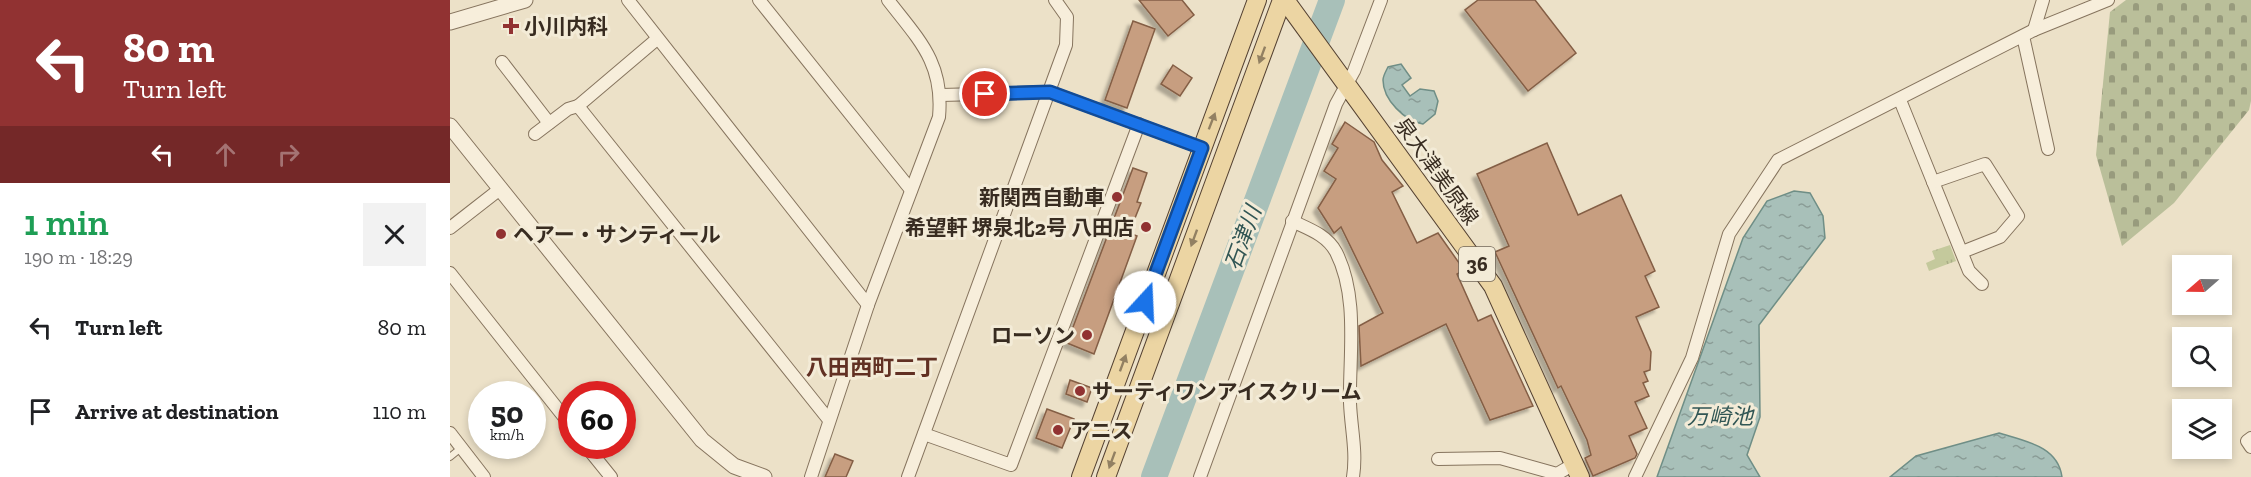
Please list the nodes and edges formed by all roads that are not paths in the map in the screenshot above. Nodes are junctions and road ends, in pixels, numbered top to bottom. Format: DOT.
graph roads {
  1 [pos="525,0"];
  2 [pos="628,0"];
  3 [pos="759,0"];
  4 [pos="888,0"];
  5 [pos="1055,0"];
  6 [pos="1257,0"];
  7 [pos="1381,0"];
  8 [pos="2043,0"];
  9 [pos="2108,0"];
  10 [pos="1287,4"];
  11 [pos="450,22"];
  12 [pos="2029,33"];
  13 [pos="657,39"];
  14 [pos="502,62"];
  15 [pos="1342,78"];
  16 [pos="1050,92"];
  17 [pos="941,95"];
  18 [pos="1900,100"];
  19 [pos="578,106"];
  20 [pos="549,123"];
  21 [pos="1139,124"];
  22 [pos="450,126"];
  23 [pos="535,134"];
  24 [pos="1202,148"];
  25 [pos="2048,149"];
  26 [pos="1933,182"];
  27 [pos="500,189"];
  28 [pos="911,190"];
  29 [pos="1292,221"];
  30 [pos="450,228"];
  31 [pos="1962,252"];
  32 [pos="450,273"];
  33 [pos="1982,284"];
  34 [pos="868,305"];
  35 [pos="558,409"];
  36 [pos="829,420"];
  37 [pos="450,433"];
  38 [pos="924,434"];
  39 [pos="2251,438"];
  40 [pos="2251,447"];
  41 [pos="462,448"];
  42 [pos="450,457"];
  43 [pos="596,459"];
  44 [pos="1438,459"];
  45 [pos="1577,470"];
  46 [pos="484,477"];
  47 [pos="611,477"];
  48 [pos="764,477"];
  49 [pos="811,477"];
  50 [pos="908,477"];
  51 [pos="1081,477"];
  52 [pos="1106,477"];
  53 [pos="1200,477"];
  54 [pos="1353,477"];
  55 [pos="1635,477"];
  1 -- 11 [label="street"];
  2 -- 13 [label="street"];
  3 -- 28 [label="street"];
  4 -- 17 [label="street"];
  5 -- 16 [label="street"];
  24 -- 6 [label="main road, one-way"];
  7 -- 15 [label="street"];
  8 -- 12 [label="street"];
  9 -- 12 [label="street"];
  10 -- 15 [label="main road, 泉大津美原線 / 36"];
  10 -- 52 [label="main road, one-way"];
  12 -- 18 [label="street"];
  12 -- 25 [label="street"];
  13 -- 19 [label="street"];
  13 -- 34 [label="street"];
  14 -- 20 [label="street"];
  15 -- 29 [label="street"];
  15 -- 45 [label="main road, 泉大津美原線 / 36"];
  16 -- 17 [label="street"];
  16 -- 21 [label="street"];
  16 -- 38 [label="street"];
  17 -- 28 [label="street"];
  18 -- 26 [label="street"];
  18 -- 55 [label="street"];
  19 -- 20 [label="street"];
  19 -- 36 [label="street"];
  20 -- 23 [label="street"];
  21 -- 24 [label="street"];
  21 -- 38 [label="street"];
  22 -- 27 [label="street"];
  51 -- 24 [label="main road, one-way"];
  26 -- 31 [label="street"];
  26 -- 31 [label="street"];
  27 -- 30 [label="street"];
  27 -- 48 [label="street"];
  28 -- 34 [label="street"];
  29 -- 53 [label="street"];
  29 -- 54 [label="street"];
  31 -- 33 [label="street"];
  32 -- 35 [label="street"];
  34 -- 36 [label="street"];
  36 -- 49 [label="street"];
  37 -- 41 [label="street"];
  38 -- 50 [label="street"];
  39 -- 40 [label="street"];
  41 -- 42 [label="lane"];
  41 -- 46 [label="street"];
  43 -- 47 [label="street"];
  44 -- 45 [label="street"];
}
